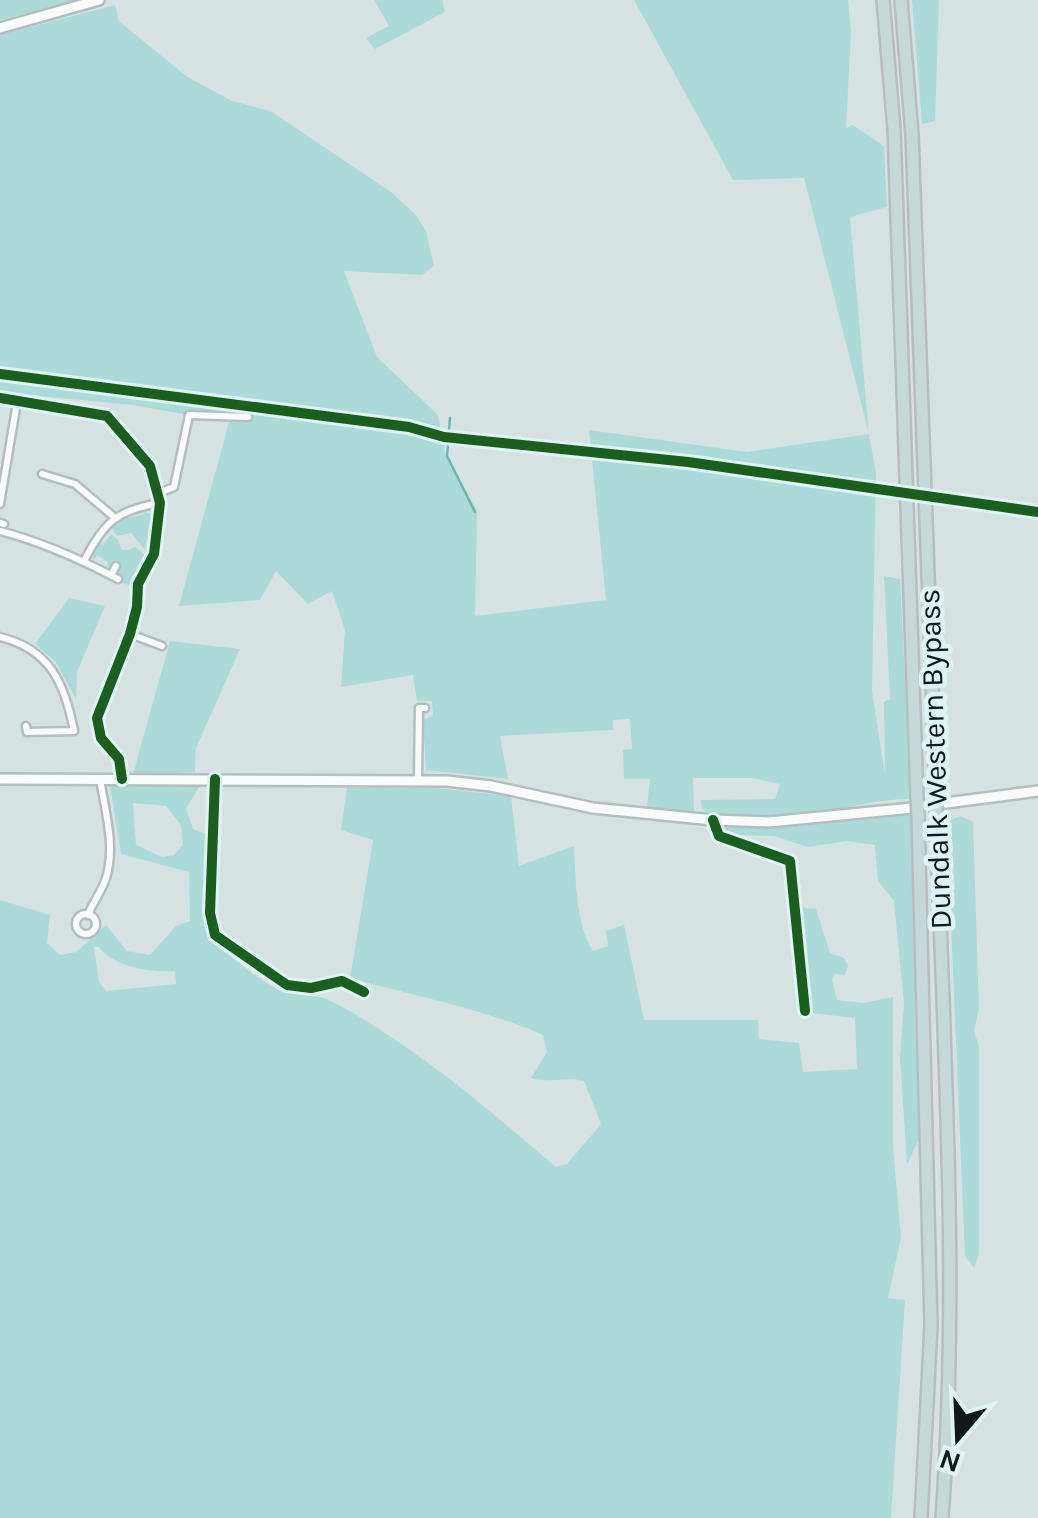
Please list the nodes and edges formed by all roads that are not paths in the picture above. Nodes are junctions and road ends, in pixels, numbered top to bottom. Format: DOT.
graph roads {
  1 [pos="98,0"];
  2 [pos="883,0"];
  3 [pos="901,0"];
  4 [pos="0,28"];
  5 [pos="0,398"];
  6 [pos="17,402"];
  7 [pos="248,418"];
  8 [pos="42,474"];
  9 [pos="159,493"];
  10 [pos="160,502"];
  11 [pos="0,504"];
  12 [pos="114,517"];
  13 [pos="1,526"];
  14 [pos="84,560"];
  15 [pos="116,566"];
  16 [pos="130,634"];
  17 [pos="0,637"];
  18 [pos="162,646"];
  19 [pos="425,708"];
  20 [pos="26,726"];
  21 [pos="0,779"];
  22 [pos="100,779"];
  23 [pos="122,779"];
  24 [pos="215,780"];
  25 [pos="418,780"];
  26 [pos="1038,791"];
  27 [pos="941,798"];
  28 [pos="916,807"];
  29 [pos="713,820"];
  30 [pos="88,915"];
  31 [pos="364,992"];
  32 [pos="805,1011"];
  33 [pos="921,1518"];
  34 [pos="942,1518"];
  1 -- 4 [label="main road"];
  2 -- 28 [label="highway, Dundalk Western Bypass"];
  3 -- 27 [label="highway, Dundalk Western Bypass"];
  5 -- 6 [label="street"];
  6 -- 9 [label="street"];
  6 -- 11 [label="street"];
  7 -- 9 [label="street"];
  8 -- 12 [label="street"];
  9 -- 10 [label="street"];
  10 -- 12 [label="street"];
  10 -- 16 [label="street"];
  12 -- 14 [label="street"];
  13 -- 14 [label="street"];
  14 -- 15 [label="street"];
  16 -- 18 [label="street"];
  16 -- 23 [label="street"];
  17 -- 20 [label="street"];
  19 -- 25 [label="street"];
  21 -- 22 [label="main road"];
  22 -- 23 [label="main road"];
  22 -- 30 [label="street"];
  23 -- 24 [label="main road"];
  24 -- 25 [label="main road"];
  24 -- 31 [label="street"];
  25 -- 29 [label="main road"];
  26 -- 27 [label="main road"];
  27 -- 34 [label="highway, Dundalk Western Bypass, bridge"];
  28 -- 29 [label="main road"];
  28 -- 33 [label="highway, Dundalk Western Bypass"];
  29 -- 32 [label="street"];
}
